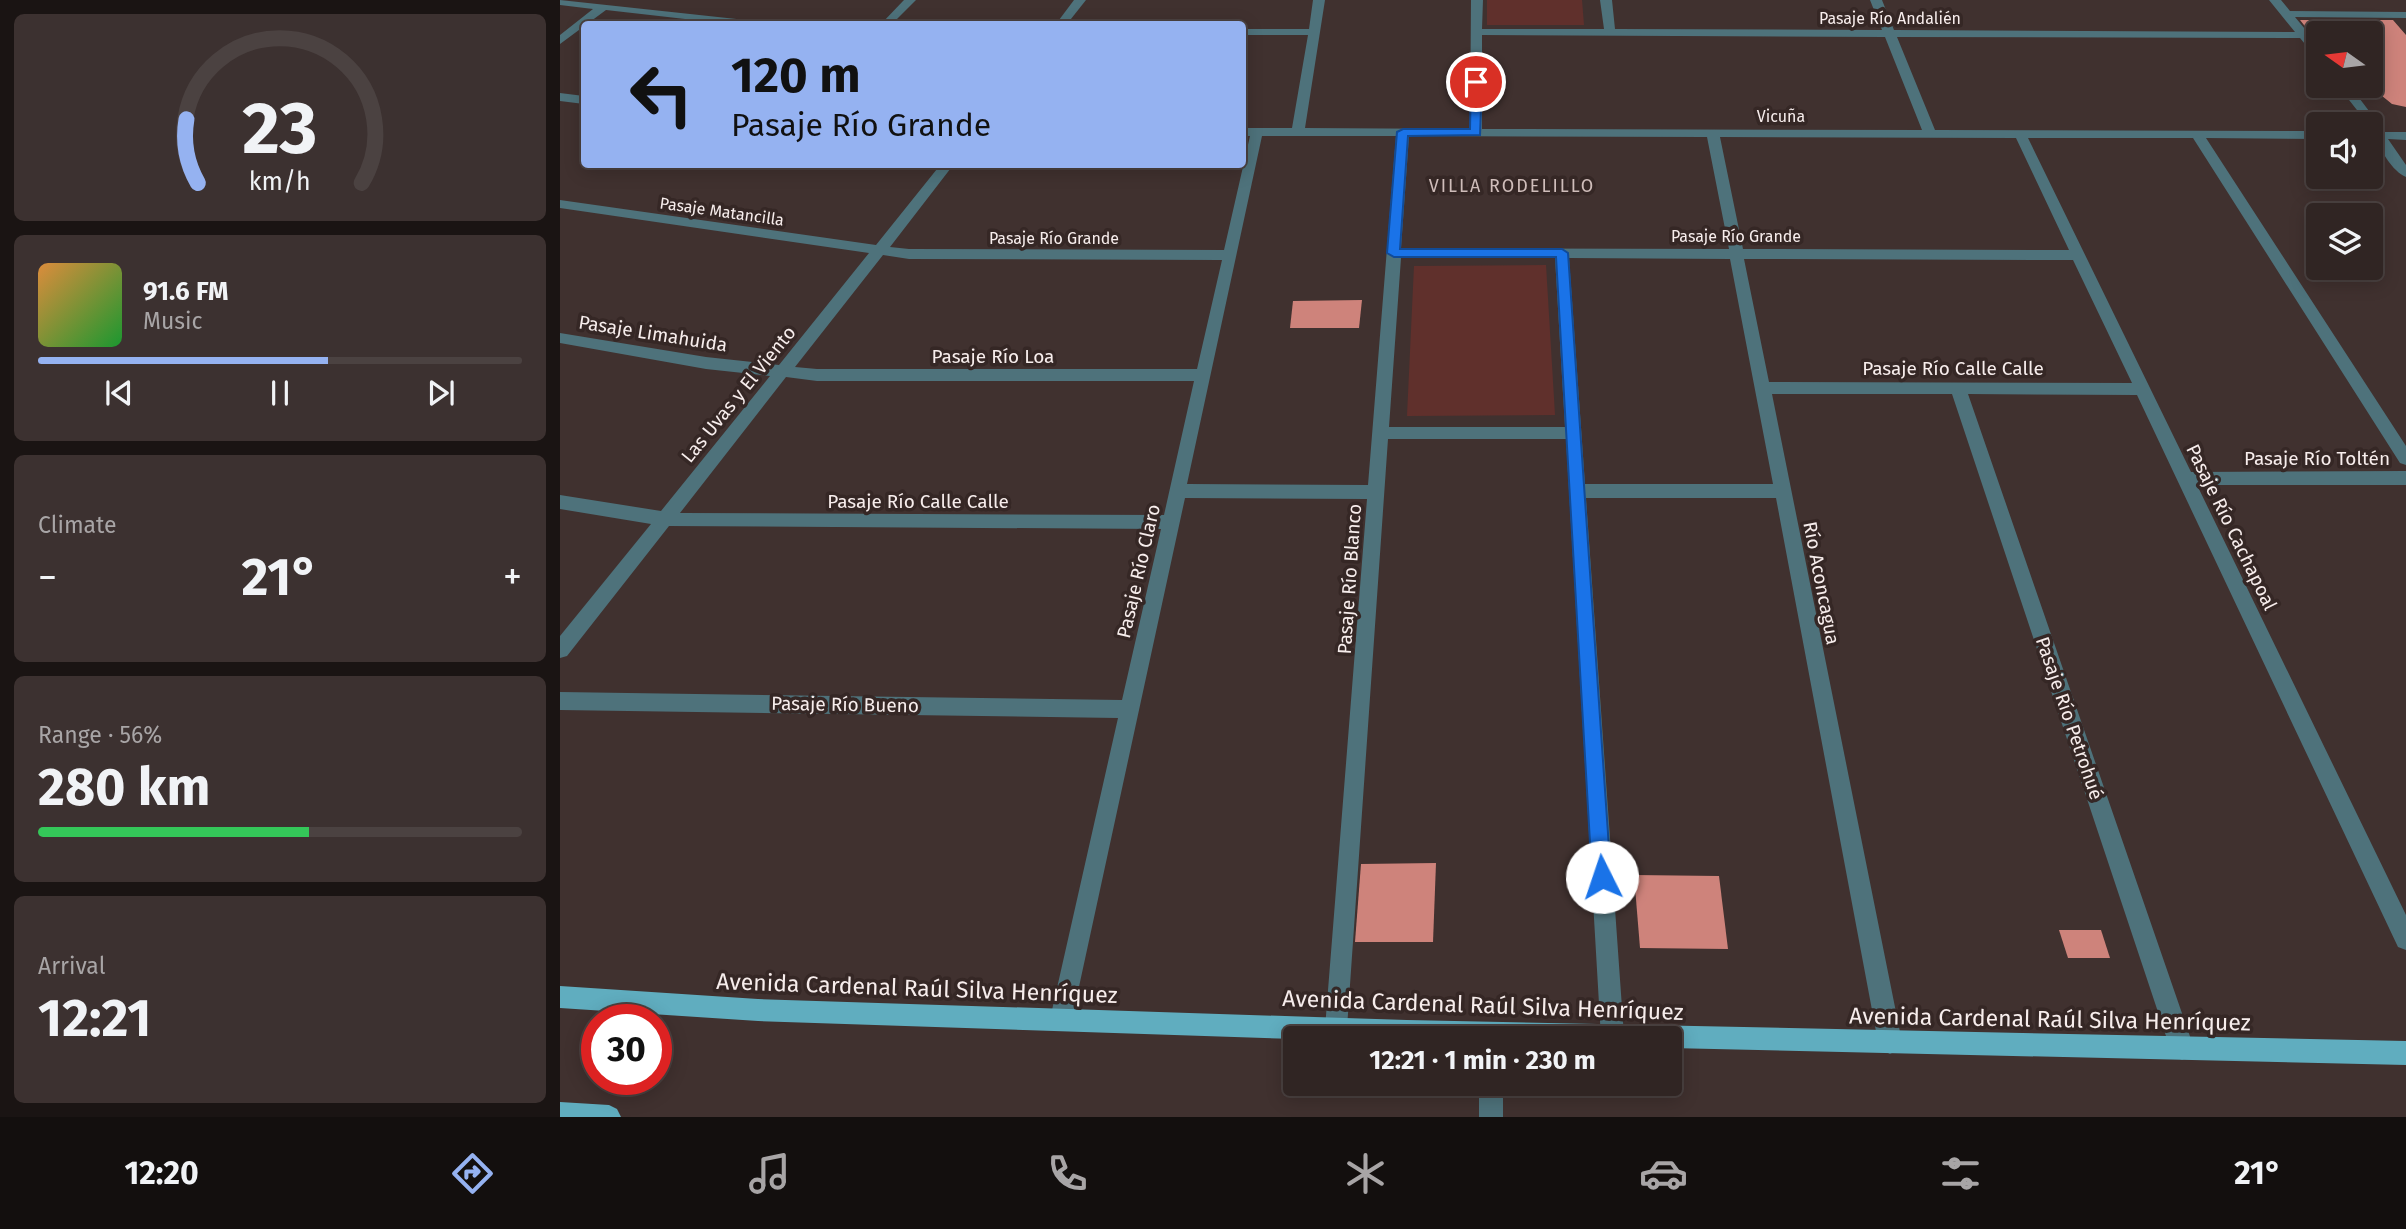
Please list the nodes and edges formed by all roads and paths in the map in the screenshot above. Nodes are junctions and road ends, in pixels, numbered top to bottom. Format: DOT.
graph roads {
  1 [pos="679,0"];
  2 [pos="910,0"];
  3 [pos="1080,0"];
  4 [pos="1319,0"];
  5 [pos="1477,0"];
  6 [pos="1606,0"];
  7 [pos="1876,0"];
  8 [pos="2275,0"];
  9 [pos="560,2"];
  10 [pos="603,7"];
  11 [pos="662,14"];
  12 [pos="2287,14"];
  13 [pos="2406,15"];
  14 [pos="585,21"];
  15 [pos="727,21"];
  16 [pos="889,21"];
  17 [pos="1063,21"];
  18 [pos="581,24"];
  19 [pos="1246,32"];
  20 [pos="1314,32"];
  21 [pos="1477,33"];
  22 [pos="1610,33"];
  23 [pos="1889,34"];
  24 [pos="2304,35"];
  25 [pos="2306,38"];
  26 [pos="560,41"];
  27 [pos="560,97"];
  28 [pos="581,100"];
  29 [pos="1250,132"];
  30 [pos="1298,132"];
  31 [pos="1403,132"];
  32 [pos="1476,132"];
  33 [pos="1713,133"];
  34 [pos="1930,134"];
  35 [pos="2020,134"];
  36 [pos="2197,135"];
  37 [pos="2306,135"];
  38 [pos="2383,135"];
  39 [pos="2406,136"];
  40 [pos="2383,144"];
  41 [pos="1246,157"];
  42 [pos="945,168"];
  43 [pos="1244,168"];
  44 [pos="2406,173"];
  45 [pos="560,205"];
  46 [pos="880,250"];
  47 [pos="1394,253"];
  48 [pos="1562,253"];
  49 [pos="1736,254"];
  50 [pos="1230,255"];
  51 [pos="2079,255"];
  52 [pos="560,338"];
  53 [pos="783,372"];
  54 [pos="1203,375"];
  55 [pos="1762,388"];
  56 [pos="1958,389"];
  57 [pos="2143,389"];
  58 [pos="1380,433"];
  59 [pos="1573,433"];
  60 [pos="2406,459"];
  61 [pos="2406,478"];
  62 [pos="2186,479"];
  63 [pos="1178,491"];
  64 [pos="1577,491"];
  65 [pos="1782,491"];
  66 [pos="1376,492"];
  67 [pos="560,502"];
  68 [pos="665,519"];
  69 [pos="1171,522"];
  70 [pos="560,650"];
  71 [pos="560,701"];
  72 [pos="1129,709"];
  73 [pos="2406,939"];
  74 [pos="560,997"];
  75 [pos="1061,1020"];
  76 [pos="1283,1026"];
  77 [pos="1336,1026"];
  78 [pos="1611,1026"];
  79 [pos="1682,1038"];
  80 [pos="1890,1042"];
  81 [pos="2182,1048"];
  82 [pos="2406,1053"];
  83 [pos="1491,1096"];
  84 [pos="560,1114"];
  85 [pos="608,1117"];
  86 [pos="1491,1117"];
  1 -- 11 [label="street"];
  2 -- 16 [label="street"];
  3 -- 17 [label="street"];
  4 -- 20 [label="street"];
  5 -- 21 [label="street"];
  6 -- 22 [label="street"];
  7 -- 23 [label="street"];
  8 -- 12 [label="street"];
  9 -- 10 [label="street"];
  10 -- 11 [label="street"];
  10 -- 14 [label="street"];
  11 -- 15 [label="street"];
  12 -- 13 [label="street"];
  12 -- 24 [label="street"];
  18 -- 26 [label="street"];
  19 -- 20 [label="street"];
  20 -- 30 [label="street"];
  21 -- 22 [label="street, Pasaje Río Andalién"];
  21 -- 32 [label="street"];
  22 -- 23 [label="street, Pasaje Río Andalién"];
  23 -- 24 [label="street, Pasaje Río Andalién"];
  23 -- 34 [label="street"];
  24 -- 25 [label="street"];
  27 -- 28 [label="street"];
  29 -- 30 [label="street, Vicuña"];
  29 -- 41 [label="street, Pasaje Río Claro"];
  30 -- 31 [label="street, Vicuña"];
  31 -- 32 [label="street, Vicuña"];
  31 -- 47 [label="street, Pasaje Río Blanco"];
  32 -- 33 [label="street, Vicuña"];
  33 -- 34 [label="street, Vicuña"];
  33 -- 49 [label="street, Río Aconcagua"];
  34 -- 35 [label="street, Vicuña"];
  35 -- 36 [label="street, Vicuña"];
  35 -- 51 [label="street, Pasaje Río Cachapoal"];
  36 -- 37 [label="street, Vicuña"];
  36 -- 60 [label="street"];
  38 -- 39 [label="street"];
  40 -- 44 [label="street"];
  42 -- 46 [label="street, Las Uvas y El Viento"];
  43 -- 50 [label="street, Pasaje Río Claro"];
  45 -- 46 [label="street, Pasaje Matancilla"];
  46 -- 50 [label="street, Pasaje Río Grande"];
  46 -- 53 [label="street, Las Uvas y El Viento"];
  47 -- 48 [label="street, Pasaje Río Grande"];
  47 -- 58 [label="street, Pasaje Río Blanco"];
  48 -- 49 [label="street, Pasaje Río Grande"];
  48 -- 59 [label="street"];
  49 -- 51 [label="street, Pasaje Río Grande"];
  49 -- 55 [label="street, Río Aconcagua"];
  50 -- 54 [label="street, Pasaje Río Claro"];
  51 -- 57 [label="street, Pasaje Río Cachapoal"];
  52 -- 53 [label="street, Pasaje Limahuida"];
  53 -- 54 [label="street, Pasaje Río Loa"];
  53 -- 68 [label="street, Las Uvas y El Viento"];
  54 -- 63 [label="street, Pasaje Río Claro"];
  55 -- 56 [label="street, Pasaje Río Calle Calle"];
  55 -- 65 [label="street, Río Aconcagua"];
  56 -- 57 [label="street, Pasaje Río Calle Calle"];
  56 -- 81 [label="street, Pasaje Río Petrohué"];
  57 -- 62 [label="street, Pasaje Río Cachapoal"];
  58 -- 59 [label="street"];
  58 -- 66 [label="street, Pasaje Río Blanco"];
  59 -- 64 [label="street"];
  61 -- 62 [label="street, Pasaje Río Toltén"];
  62 -- 73 [label="street, Pasaje Río Cachapoal"];
  63 -- 66 [label="street"];
  63 -- 69 [label="street, Pasaje Río Claro"];
  64 -- 65 [label="street"];
  64 -- 78 [label="street"];
  65 -- 80 [label="street, Río Aconcagua"];
  66 -- 77 [label="street, Pasaje Río Blanco"];
  67 -- 68 [label="street, Pasaje Río Calle Calle"];
  68 -- 69 [label="street, Pasaje Río Calle Calle"];
  68 -- 70 [label="street, Las Uvas y El Viento"];
  69 -- 72 [label="street, Pasaje Río Claro"];
  71 -- 72 [label="street, Pasaje Río Bueno"];
  72 -- 75 [label="street, Pasaje Río Claro"];
  74 -- 75 [label="main road, Avenida Cardenal Raúl Silva Henríquez"];
  75 -- 76 [label="main road, Avenida Cardenal Raúl Silva Henríquez"];
  79 -- 80 [label="main road, Avenida Cardenal Raúl Silva Henríquez"];
  80 -- 81 [label="main road, Avenida Cardenal Raúl Silva Henríquez"];
  81 -- 82 [label="main road, Avenida Cardenal Raúl Silva Henríquez"];
  83 -- 86 [label="street"];
  84 -- 85 [label="main road"];
}
